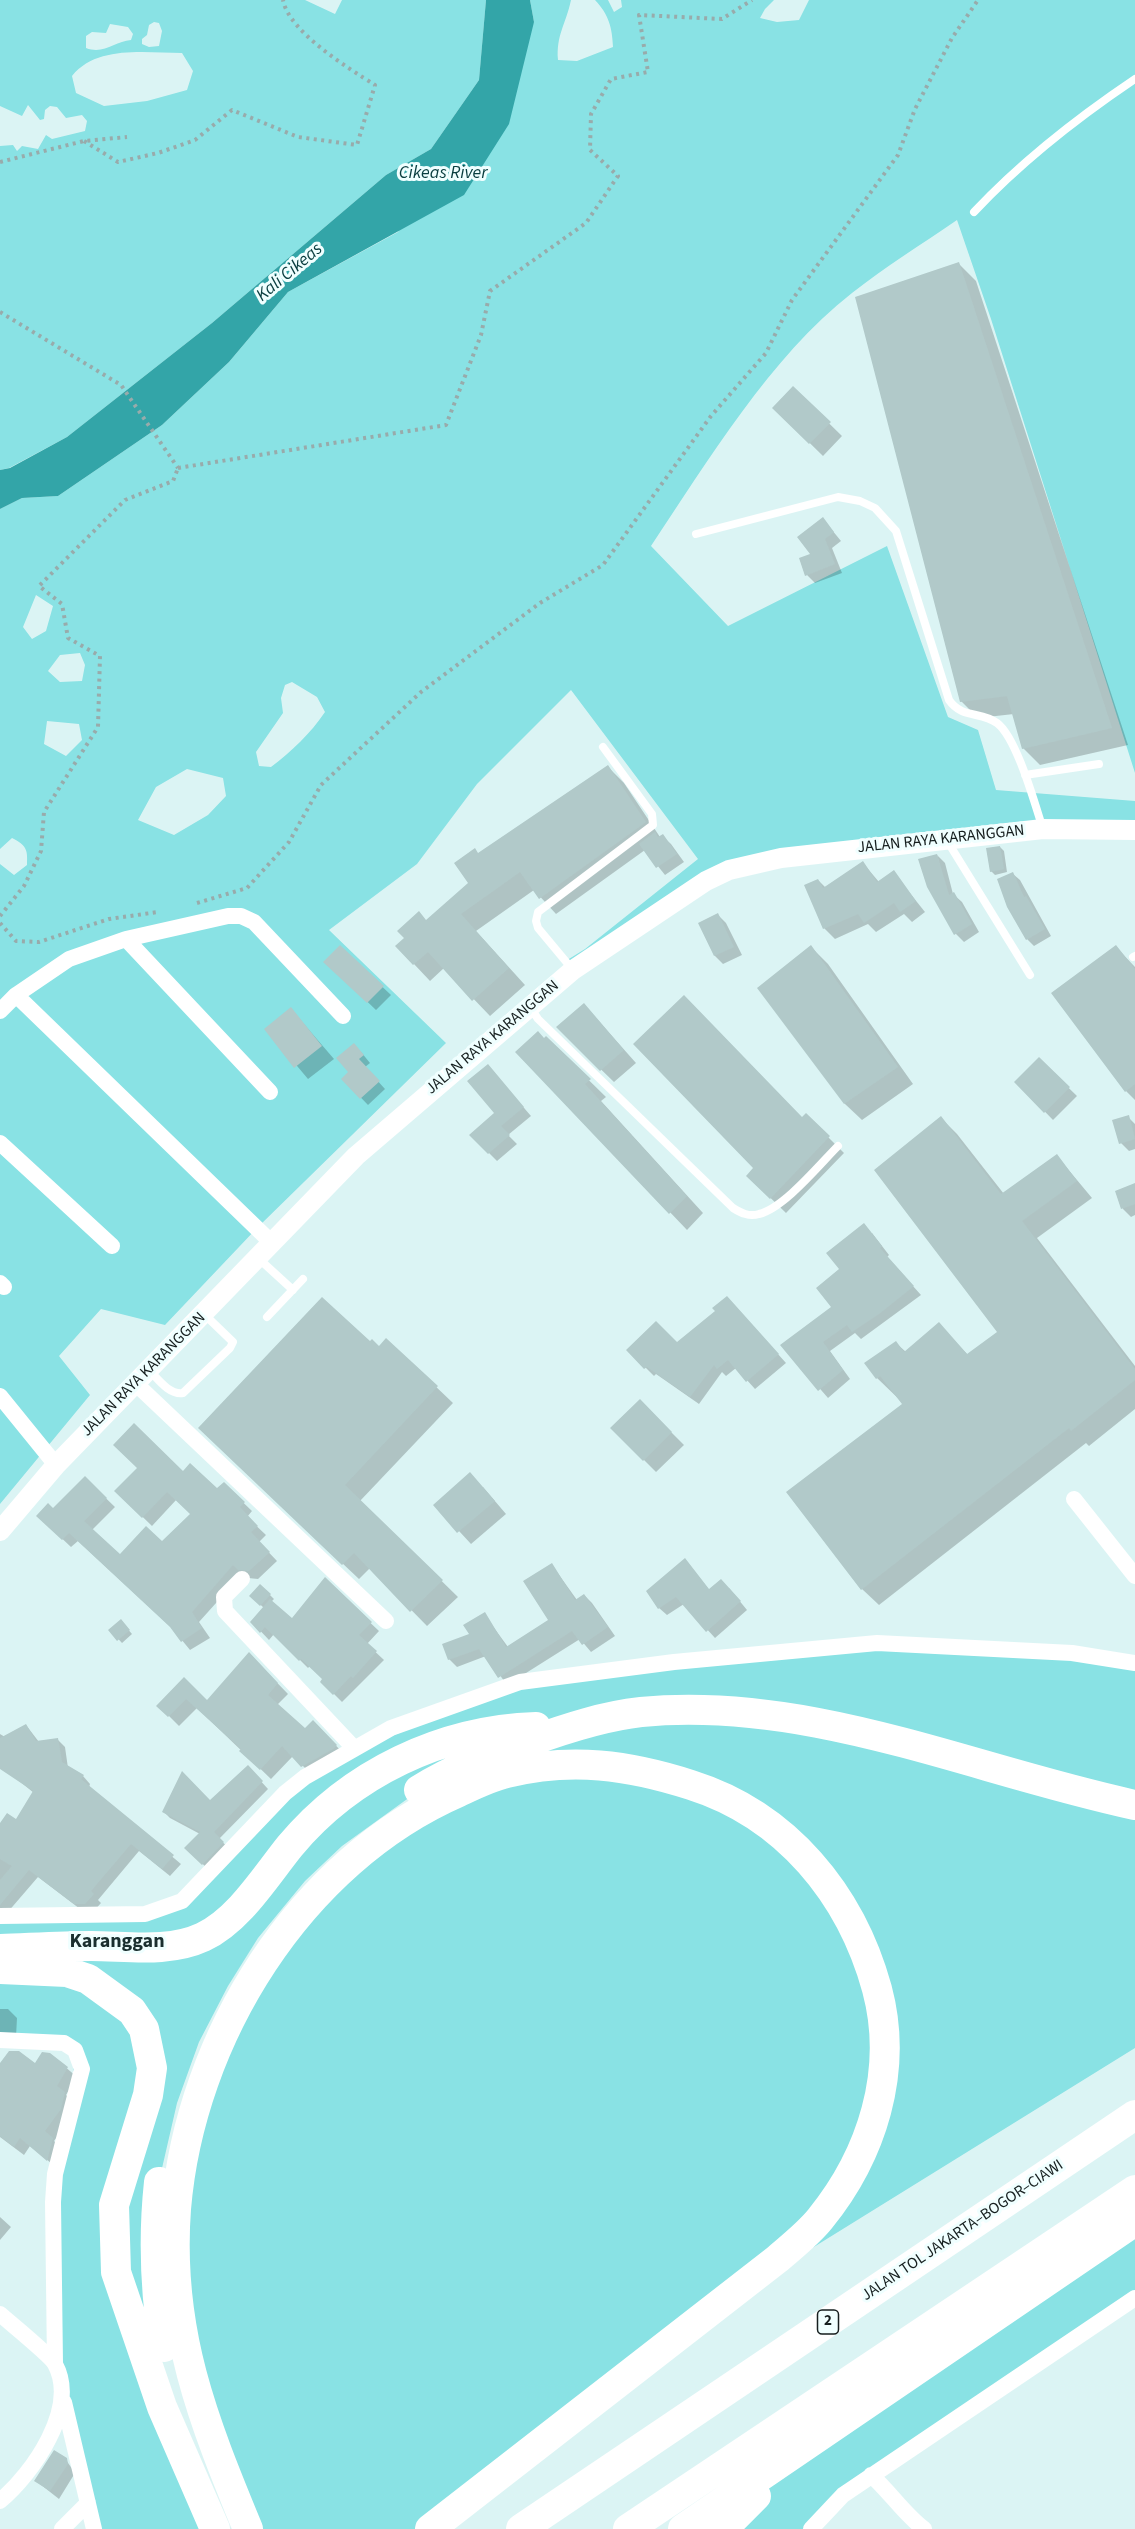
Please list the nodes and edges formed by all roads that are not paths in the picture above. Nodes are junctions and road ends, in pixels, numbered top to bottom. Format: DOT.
graph roads {
  1 [pos="1135,80"];
  2 [pos="974,212"];
  3 [pos="696,534"];
  4 [pos="603,747"];
  5 [pos="1099,764"];
  6 [pos="1025,775"];
  7 [pos="1043,829"];
  8 [pos="1135,830"];
  9 [pos="946,839"];
  10 [pos="126,939"];
  11 [pos="573,970"];
  12 [pos="1030,975"];
  13 [pos="16,995"];
  14 [pos="529,1007"];
  15 [pos="0,1011"];
  16 [pos="343,1016"];
  17 [pos="270,1092"];
  18 [pos="0,1143"];
  19 [pos="838,1146"];
  20 [pos="272,1243"];
  21 [pos="112,1246"];
  22 [pos="258,1258"];
  23 [pos="303,1279"];
  24 [pos="293,1290"];
  25 [pos="204,1314"];
  26 [pos="267,1317"];
  27 [pos="149,1370"];
  28 [pos="135,1383"];
  29 [pos="0,1396"];
  30 [pos="56,1465"];
  31 [pos="1074,1499"];
  32 [pos="0,1531"];
  33 [pos="1135,1576"];
  34 [pos="242,1579"];
  35 [pos="386,1621"];
  36 [pos="1135,1663"];
  37 [pos="575,1726"];
  38 [pos="354,1748"];
  39 [pos="1135,1804"];
  40 [pos="0,1916"];
  41 [pos="0,1949"];
  42 [pos="0,1969"];
  43 [pos="0,2040"];
  44 [pos="1135,2115"];
  45 [pos="1135,2190"];
  46 [pos="1135,2221"];
  47 [pos="1135,2298"];
  48 [pos="0,2314"];
  49 [pos="55,2364"];
  50 [pos="64,2402"];
  51 [pos="832,2428"];
  52 [pos="871,2475"];
  53 [pos="0,2501"];
  54 [pos="88,2503"];
  55 [pos="62,2529"];
  56 [pos="94,2529"];
  57 [pos="215,2529"];
  58 [pos="232,2529"];
  59 [pos="248,2529"];
  60 [pos="430,2529"];
  61 [pos="521,2529"];
  62 [pos="628,2529"];
  63 [pos="683,2529"];
  64 [pos="723,2529"];
  65 [pos="811,2529"];
  66 [pos="924,2529"];
  1 -- 2 [label="lane"];
  3 -- 6 [label="lane"];
  4 -- 11 [label="lane"];
  5 -- 6 [label="lane"];
  6 -- 7 [label="lane"];
  7 -- 8 [label="street, JALAN RAYA KARANGGAN"];
  7 -- 9 [label="street, JALAN RAYA KARANGGAN"];
  9 -- 11 [label="street, JALAN RAYA KARANGGAN"];
  9 -- 12 [label="lane"];
  10 -- 13 [label="street"];
  10 -- 16 [label="street"];
  10 -- 17 [label="street"];
  11 -- 14 [label="street, JALAN RAYA KARANGGAN"];
  13 -- 15 [label="street"];
  13 -- 20 [label="street"];
  14 -- 19 [label="lane"];
  14 -- 20 [label="street, JALAN RAYA KARANGGAN"];
  18 -- 21 [label="street"];
  20 -- 22 [label="street, JALAN RAYA KARANGGAN"];
  22 -- 24 [label="lane"];
  22 -- 25 [label="street, JALAN RAYA KARANGGAN"];
  23 -- 24 [label="lane"];
  24 -- 26 [label="lane"];
  25 -- 27 [label="street, JALAN RAYA KARANGGAN"];
  25 -- 27 [label="lane"];
  27 -- 28 [label="street, JALAN RAYA KARANGGAN"];
  28 -- 30 [label="street, JALAN RAYA KARANGGAN"];
  28 -- 35 [label="street"];
  29 -- 30 [label="street"];
  30 -- 32 [label="street, JALAN RAYA KARANGGAN"];
  31 -- 33 [label="street"];
  34 -- 38 [label="street"];
  36 -- 38 [label="street"];
  37 -- 39 [label="highway"];
  37 -- 41 [label="highway"];
  37 -- 58 [label="highway"];
  38 -- 40 [label="street"];
  42 -- 57 [label="highway"];
  43 -- 49 [label="street"];
  44 -- 61 [label="highway, JALAN TOL JAKARTA–BOGOR–CIAWI / 2"];
  45 -- 62 [label="highway"];
  46 -- 51 [label="highway"];
  47 -- 52 [label="street"];
  48 -- 49 [label="street"];
  49 -- 50 [label="street"];
  50 -- 53 [label="street"];
  50 -- 54 [label="street"];
  51 -- 63 [label="highway"];
  51 -- 64 [label="highway"];
  52 -- 65 [label="street"];
  52 -- 66 [label="street"];
  54 -- 55 [label="street"];
  54 -- 56 [label="street"];
  59 -- 60 [label="highway"];
}
